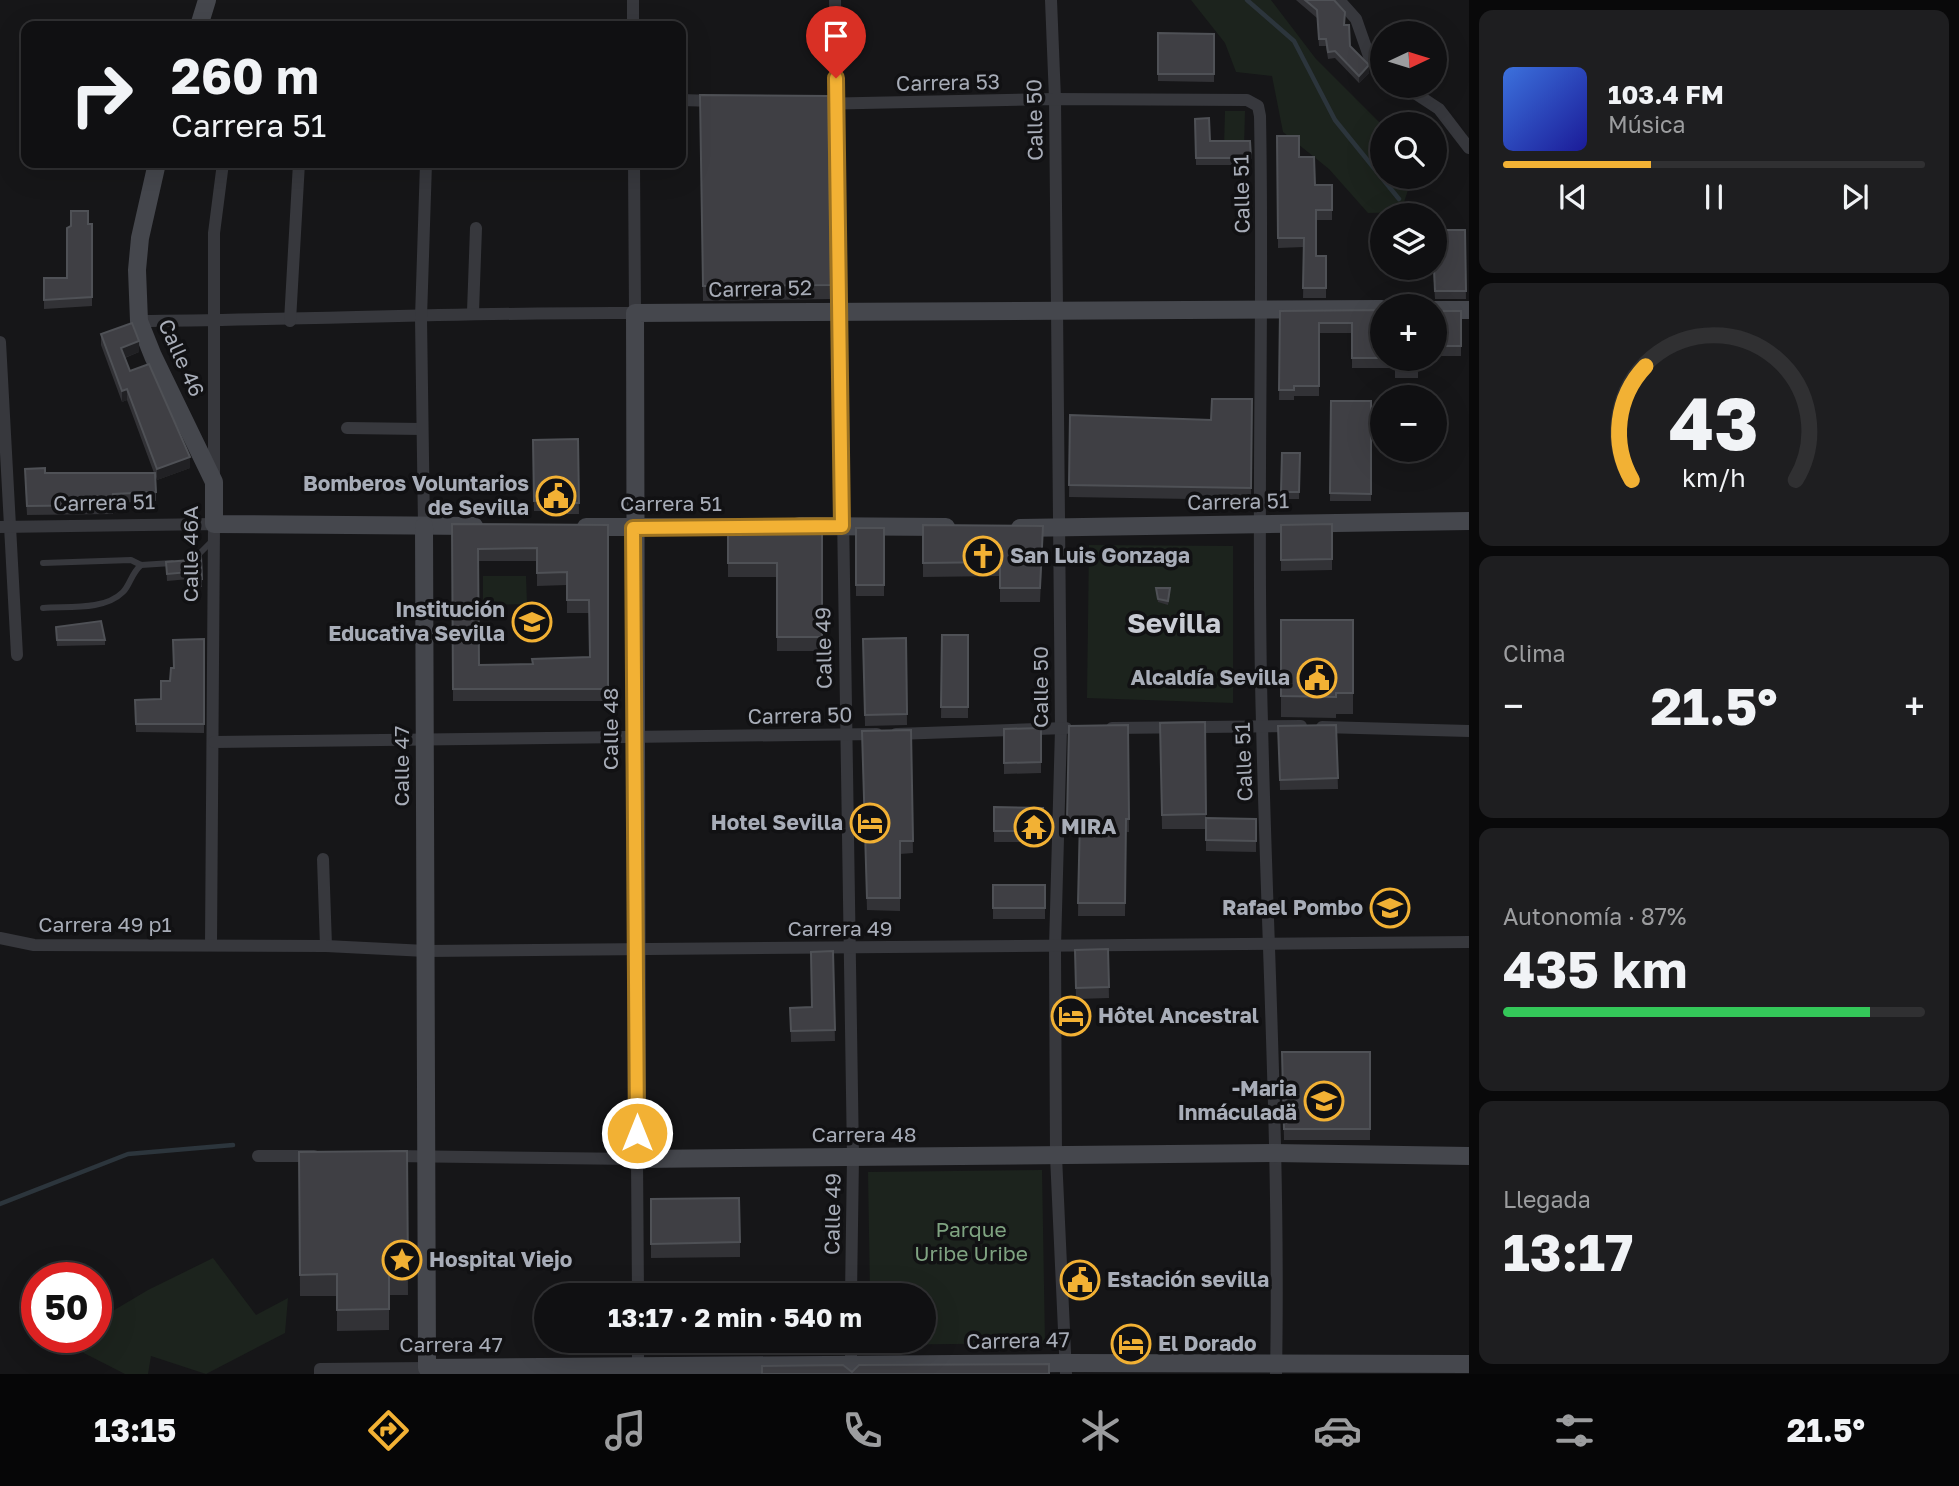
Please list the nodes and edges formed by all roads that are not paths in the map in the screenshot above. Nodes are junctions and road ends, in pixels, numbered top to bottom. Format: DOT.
graph roads {
  1 [pos="207,0"];
  2 [pos="633,0"];
  3 [pos="835,0"];
  4 [pos="1051,0"];
  5 [pos="1339,0"];
  6 [pos="201,21"];
  7 [pos="633,21"];
  8 [pos="1370,59"];
  9 [pos="1422,98"];
  10 [pos="1055,99"];
  11 [pos="686,100"];
  12 [pos="733,102"];
  13 [pos="797,103"];
  14 [pos="836,104"];
  15 [pos="1258,106"];
  16 [pos="1469,148"];
  17 [pos="156,168"];
  18 [pos="222,168"];
  19 [pos="299,168"];
  20 [pos="426,168"];
  21 [pos="634,168"];
  22 [pos="476,228"];
  23 [pos="1263,308"];
  24 [pos="1370,309"];
  25 [pos="1055,310"];
  26 [pos="1447,310"];
  27 [pos="1469,310"];
  28 [pos="839,311"];
  29 [pos="473,312"];
  30 [pos="635,313"];
  31 [pos="421,318"];
  32 [pos="139,321"];
  33 [pos="213,321"];
  34 [pos="289,321"];
  35 [pos="0,342"];
  36 [pos="347,428"];
  37 [pos="422,429"];
  38 [pos="214,482"];
  39 [pos="1469,521"];
  40 [pos="1258,525"];
  41 [pos="425,526"];
  42 [pos="842,526"];
  43 [pos="6,527"];
  44 [pos="494,527"];
  45 [pos="563,527"];
  46 [pos="964,527"];
  47 [pos="633,528"];
  48 [pos="1004,528"];
  49 [pos="1059,528"];
  50 [pos="214,532"];
  51 [pos="43,564"];
  52 [pos="141,565"];
  53 [pos="43,608"];
  54 [pos="17,655"];
  55 [pos="1262,725"];
  56 [pos="1067,728"];
  57 [pos="1101,728"];
  58 [pos="1469,731"];
  59 [pos="845,735"];
  60 [pos="634,737"];
  61 [pos="425,739"];
  62 [pos="214,742"];
  63 [pos="323,859"];
  64 [pos="0,938"];
  65 [pos="1469,942"];
  66 [pos="1271,943"];
  67 [pos="211,945"];
  68 [pos="326,946"];
  69 [pos="1055,947"];
  70 [pos="848,948"];
  71 [pos="636,949"];
  72 [pos="426,951"];
  73 [pos="1273,1153"];
  74 [pos="258,1156"];
  75 [pos="328,1156"];
  76 [pos="384,1156"];
  77 [pos="426,1156"];
  78 [pos="1056,1156"];
  79 [pos="1469,1156"];
  80 [pos="853,1157"];
  81 [pos="637,1159"];
  82 [pos="638,1283"];
  83 [pos="851,1283"];
  84 [pos="638,1353"];
  85 [pos="1469,1364"];
  86 [pos="427,1368"];
  87 [pos="1066,1368"];
  88 [pos="1276,1369"];
  89 [pos="851,1370"];
  90 [pos="638,1371"];
  91 [pos="320,1374"];
  1 -- 6 [label="main road"];
  2 -- 7 [label="street"];
  3 -- 14 [label="street, Calle 49"];
  4 -- 10 [label="street, Calle 50"];
  5 -- 8 [label="street"];
  9 -- 16 [label="street"];
  10 -- 14 [label="street, Carrera 53"];
  10 -- 15 [label="street, Carrera 53"];
  10 -- 25 [label="street, Calle 50"];
  11 -- 12 [label="street"];
  13 -- 14 [label="street, Carrera 53"];
  14 -- 28 [label="street, Calle 49"];
  15 -- 23 [label="street, Calle 51"];
  17 -- 32 [label="main road, Calle 46"];
  18 -- 33 [label="street, Calle 46A"];
  19 -- 34 [label="street"];
  20 -- 31 [label="street, Calle 47"];
  21 -- 30 [label="street, Calle 48"];
  22 -- 29 [label="street"];
  23 -- 24 [label="main road, Carrera 52"];
  23 -- 25 [label="main road, Carrera 52"];
  23 -- 40 [label="street, Calle 51"];
  25 -- 28 [label="main road, Carrera 52"];
  25 -- 49 [label="street, Calle 50"];
  26 -- 27 [label="main road"];
  28 -- 30 [label="main road, Carrera 52"];
  28 -- 42 [label="street, Calle 49"];
  29 -- 30 [label="street, Carrera 52"];
  29 -- 31 [label="street, Carrera 52"];
  30 -- 47 [label="main road, Calle 48"];
  31 -- 34 [label="street, Carrera 52"];
  31 -- 37 [label="street, Calle 47"];
  32 -- 33 [label="street, Carrera 52"];
  32 -- 38 [label="main road, Calle 46"];
  33 -- 34 [label="street, Carrera 52"];
  33 -- 38 [label="street, Calle 46A"];
  35 -- 43 [label="street"];
  36 -- 37 [label="street"];
  37 -- 41 [label="street, Calle 47"];
  38 -- 50 [label="main road, Calle 46A"];
  39 -- 40 [label="main road, Carrera 51"];
  40 -- 49 [label="main road, Carrera 51"];
  40 -- 55 [label="street, Calle 51"];
  41 -- 44 [label="main road, Carrera 51"];
  41 -- 50 [label="main road, Carrera 51"];
  41 -- 61 [label="main road, Calle 47"];
  42 -- 46 [label="main road, Carrera 51"];
  42 -- 47 [label="main road, Carrera 51"];
  42 -- 59 [label="street, Calle 49"];
  43 -- 50 [label="street, Carrera 51"];
  43 -- 54 [label="street"];
  45 -- 47 [label="main road, Carrera 51"];
  47 -- 60 [label="main road, Calle 48"];
  48 -- 49 [label="main road, Carrera 51"];
  49 -- 56 [label="street, Calle 50"];
  50 -- 52 [label="lane"];
  50 -- 62 [label="street, Calle 46A"];
  51 -- 52 [label="lane"];
  52 -- 53 [label="lane"];
  55 -- 57 [label="street"];
  55 -- 58 [label="street"];
  55 -- 66 [label="street, Calle 51"];
  56 -- 59 [label="street, Carrera 50"];
  56 -- 69 [label="street, Calle 50"];
  59 -- 60 [label="street, Carrera 50"];
  59 -- 70 [label="street, Calle 49"];
  60 -- 61 [label="street, Carrera 50"];
  60 -- 71 [label="main road, Calle 48"];
  61 -- 62 [label="street, Carrera 50"];
  61 -- 72 [label="main road, Calle 47"];
  62 -- 67 [label="street, Calle 46A"];
  63 -- 68 [label="street"];
  64 -- 67 [label="street, Carrera 49 p1"];
  65 -- 66 [label="street, Carrera 49"];
  66 -- 69 [label="street, Carrera 49"];
  66 -- 73 [label="street, Calle 51"];
  67 -- 68 [label="street, Carrera 49"];
  68 -- 72 [label="street, Carrera 49"];
  69 -- 70 [label="street, Carrera 49"];
  69 -- 78 [label="street, Calle 50"];
  70 -- 71 [label="street, Carrera 49"];
  70 -- 80 [label="street, Calle 49"];
  71 -- 72 [label="street, Carrera 49"];
  71 -- 81 [label="main road, Calle 48"];
  72 -- 77 [label="main road, Calle 47"];
  73 -- 78 [label="main road, Carrera 48"];
  73 -- 79 [label="main road, Carrera 48"];
  73 -- 88 [label="street, Calle 51"];
  74 -- 75 [label="street"];
  76 -- 77 [label="street, Carrera 48"];
  77 -- 81 [label="street, Carrera 48"];
  77 -- 86 [label="main road, Calle 47"];
  78 -- 80 [label="main road, Carrera 48"];
  78 -- 87 [label="street, Calle 50"];
  80 -- 81 [label="main road, Carrera 48"];
  80 -- 83 [label="street, Calle 49"];
  81 -- 82 [label="street, Calle 48"];
  84 -- 90 [label="street"];
  85 -- 88 [label="main road, Carrera 47"];
  86 -- 90 [label="main road, Carrera 47"];
  86 -- 91 [label="street, Carrera 47"];
  87 -- 88 [label="main road, Carrera 47"];
  87 -- 89 [label="main road, Carrera 47"];
  89 -- 90 [label="main road, Carrera 47"];
}
